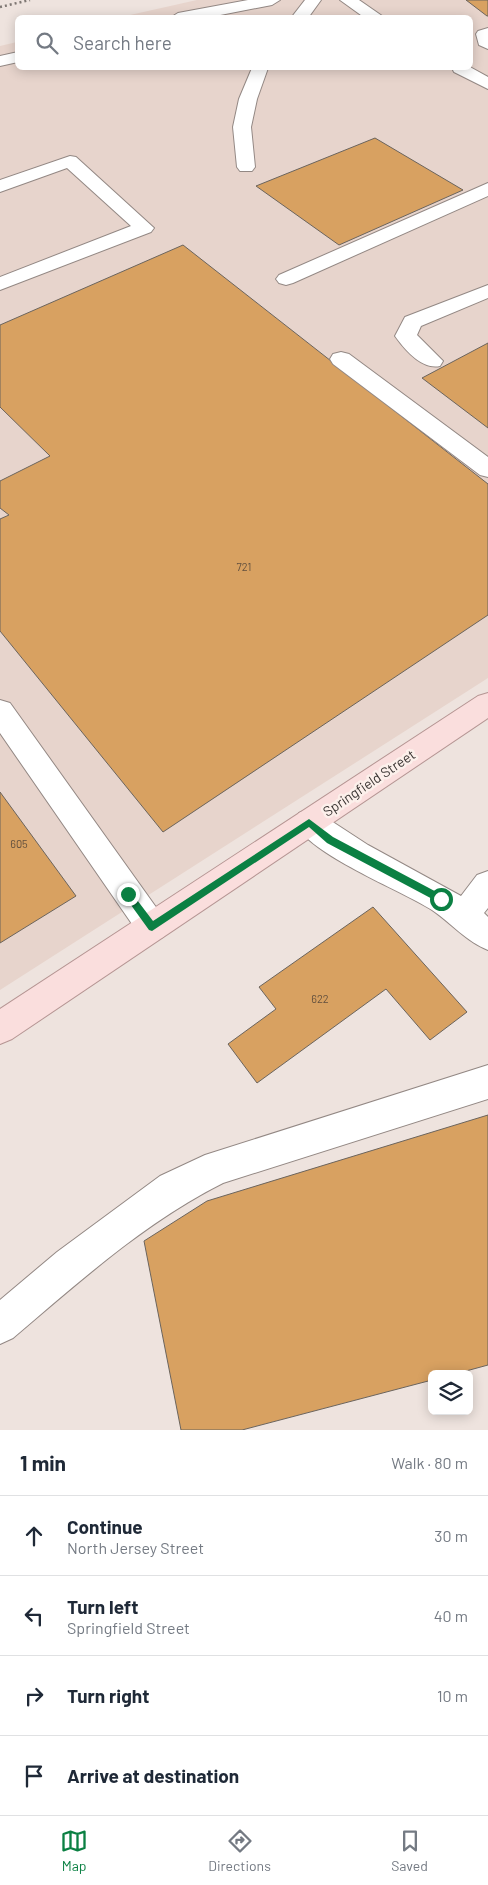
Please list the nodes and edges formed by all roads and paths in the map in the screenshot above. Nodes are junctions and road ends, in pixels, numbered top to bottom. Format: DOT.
graph roads {
  1 [pos="272,0"];
  2 [pos="313,0"];
  3 [pos="348,0"];
  4 [pos="194,15"];
  5 [pos="301,15"];
  6 [pos="372,15"];
  7 [pos="488,33"];
  8 [pos="488,44"];
  9 [pos="15,58"];
  10 [pos="0,62"];
  11 [pos="259,70"];
  12 [pos="464,70"];
  13 [pos="488,84"];
  14 [pos="246,167"];
  15 [pos="0,186"];
  16 [pos="488,189"];
  17 [pos="286,279"];
  18 [pos="0,284"];
  19 [pos="488,290"];
  20 [pos="341,359"];
  21 [pos="432,361"];
  22 [pos="488,469"];
  23 [pos="488,704"];
  24 [pos="0,711"];
  25 [pos="309,822"];
  26 [pos="488,885"];
  27 [pos="464,915"];
  28 [pos="152,927"];
  29 [pos="488,936"];
  30 [pos="0,1028"];
  31 [pos="488,1082"];
  32 [pos="0,1325"];
  1 -- 4 [label="street"];
  2 -- 5 [label="street"];
  3 -- 6 [label="street"];
  7 -- 8 [label="street"];
  9 -- 10 [label="street"];
  11 -- 14 [label="street"];
  12 -- 13 [label="street"];
  15 -- 18 [label="street"];
  16 -- 17 [label="street"];
  19 -- 21 [label="street"];
  20 -- 22 [label="street"];
  23 -- 25 [label="main road, Springfield Street"];
  24 -- 28 [label="street"];
  25 -- 27 [label="street"];
  25 -- 28 [label="main road, Springfield Street"];
  26 -- 27 [label="street"];
  27 -- 29 [label="street"];
  28 -- 30 [label="main road, Springfield Street"];
  31 -- 32 [label="street"];
}
